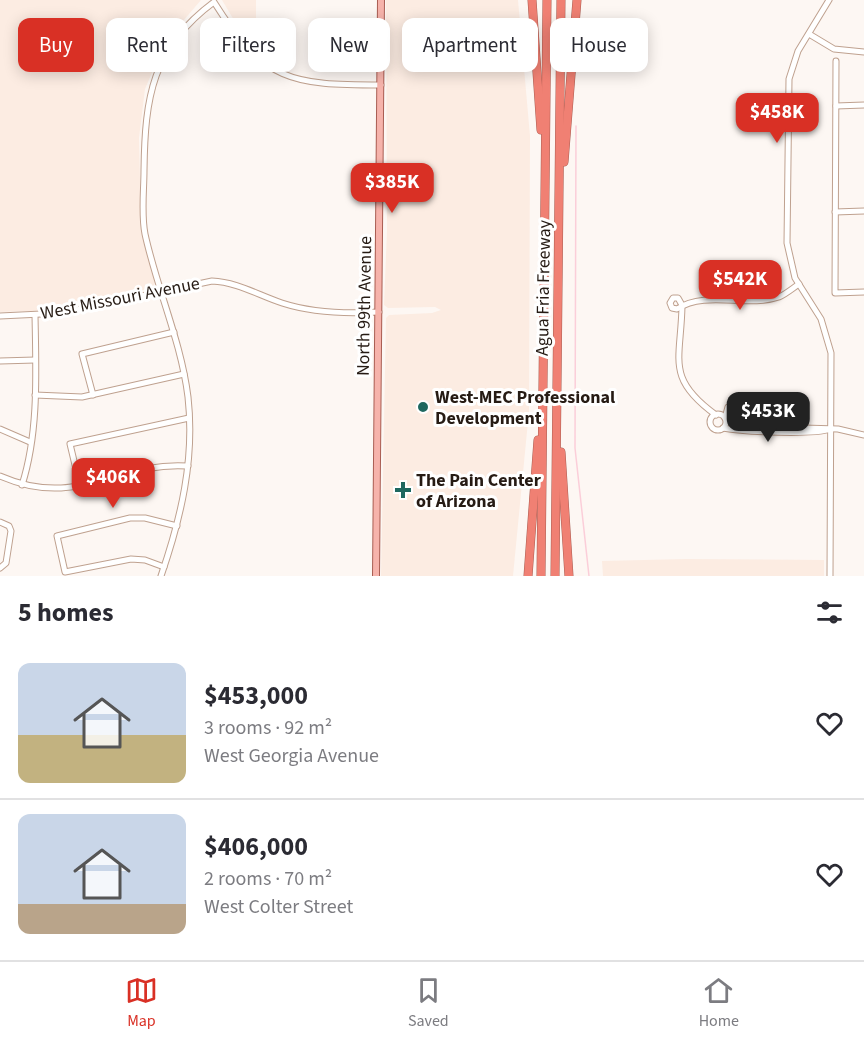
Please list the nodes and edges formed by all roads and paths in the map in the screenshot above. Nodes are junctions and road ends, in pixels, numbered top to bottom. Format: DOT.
graph roads {
  1 [pos="381,0"];
  2 [pos="532,0"];
  3 [pos="547,0"];
  4 [pos="561,0"];
  5 [pos="577,0"];
  6 [pos="829,0"];
  7 [pos="809,34"];
  8 [pos="864,52"];
  9 [pos="836,61"];
  10 [pos="381,85"];
  11 [pos="864,105"];
  12 [pos="836,106"];
  13 [pos="559,202"];
  14 [pos="545,203"];
  15 [pos="864,211"];
  16 [pos="835,212"];
  17 [pos="799,284"];
  18 [pos="161,290"];
  19 [pos="864,292"];
  20 [pos="682,303"];
  21 [pos="674,309"];
  22 [pos="379,312"];
  23 [pos="35,315"];
  24 [pos="0,316"];
  25 [pos="679,322"];
  26 [pos="174,332"];
  27 [pos="35,360"];
  28 [pos="0,361"];
  29 [pos="184,374"];
  30 [pos="543,388"];
  31 [pos="558,388"];
  32 [pos="35,395"];
  33 [pos="93,395"];
  34 [pos="704,406"];
  35 [pos="722,417"];
  36 [pos="189,418"];
  37 [pos="710,422"];
  38 [pos="723,428"];
  39 [pos="0,429"];
  40 [pos="831,429"];
  41 [pos="738,430"];
  42 [pos="864,435"];
  43 [pos="30,442"];
  44 [pos="188,466"];
  45 [pos="0,476"];
  46 [pos="22,485"];
  47 [pos="80,486"];
  48 [pos="0,522"];
  49 [pos="177,526"];
  50 [pos="2,567"];
  51 [pos="164,567"];
  52 [pos="161,576"];
  53 [pos="376,576"];
  54 [pos="528,576"];
  55 [pos="541,576"];
  56 [pos="555,576"];
  57 [pos="569,576"];
  58 [pos="830,576"];
  1 -- 10 [label="main road, North 99th Avenue"];
  2 -- 14 [label="highway"];
  3 -- 14 [label="highway, Agua Fria Freeway"];
  4 -- 13 [label="highway, Agua Fria Freeway"];
  5 -- 13 [label="highway"];
  6 -- 7 [label="street"];
  7 -- 8 [label="street"];
  7 -- 17 [label="street"];
  9 -- 12 [label="street"];
  10 -- 18 [label="street"];
  10 -- 22 [label="main road, North 99th Avenue"];
  11 -- 12 [label="street"];
  12 -- 16 [label="street"];
  13 -- 31 [label="highway, Agua Fria Freeway"];
  14 -- 30 [label="highway, Agua Fria Freeway"];
  15 -- 16 [label="street"];
  16 -- 19 [label="street"];
  17 -- 20 [label="street"];
  17 -- 40 [label="street"];
  18 -- 22 [label="street, West Missouri Avenue"];
  18 -- 23 [label="street, West Missouri Avenue"];
  18 -- 26 [label="street"];
  20 -- 21 [label="street"];
  20 -- 21 [label="street"];
  20 -- 25 [label="street"];
  21 -- 25 [label="street"];
  22 -- 53 [label="main road, North 99th Avenue"];
  23 -- 24 [label="street, West Missouri Avenue"];
  23 -- 27 [label="street"];
  25 -- 34 [label="street"];
  26 -- 29 [label="street"];
  26 -- 33 [label="street"];
  27 -- 28 [label="street"];
  27 -- 32 [label="street"];
  29 -- 33 [label="street"];
  29 -- 36 [label="street"];
  30 -- 54 [label="highway"];
  30 -- 55 [label="highway, Agua Fria Freeway"];
  31 -- 56 [label="highway, Agua Fria Freeway"];
  31 -- 57 [label="highway"];
  32 -- 33 [label="street"];
  32 -- 43 [label="street"];
  34 -- 35 [label="street"];
  34 -- 37 [label="street"];
  35 -- 37 [label="street"];
  35 -- 38 [label="street"];
  35 -- 41 [label="street"];
  36 -- 44 [label="street"];
  36 -- 47 [label="street"];
  37 -- 38 [label="street"];
  38 -- 41 [label="street"];
  39 -- 43 [label="street"];
  40 -- 41 [label="street"];
  40 -- 42 [label="street"];
  40 -- 58 [label="street"];
  43 -- 46 [label="street"];
  44 -- 47 [label="street"];
  44 -- 49 [label="street"];
  45 -- 46 [label="street"];
  46 -- 47 [label="street"];
  48 -- 50 [label="street"];
  49 -- 51 [label="street"];
  49 -- 51 [label="street"];
  51 -- 52 [label="street"];
}
